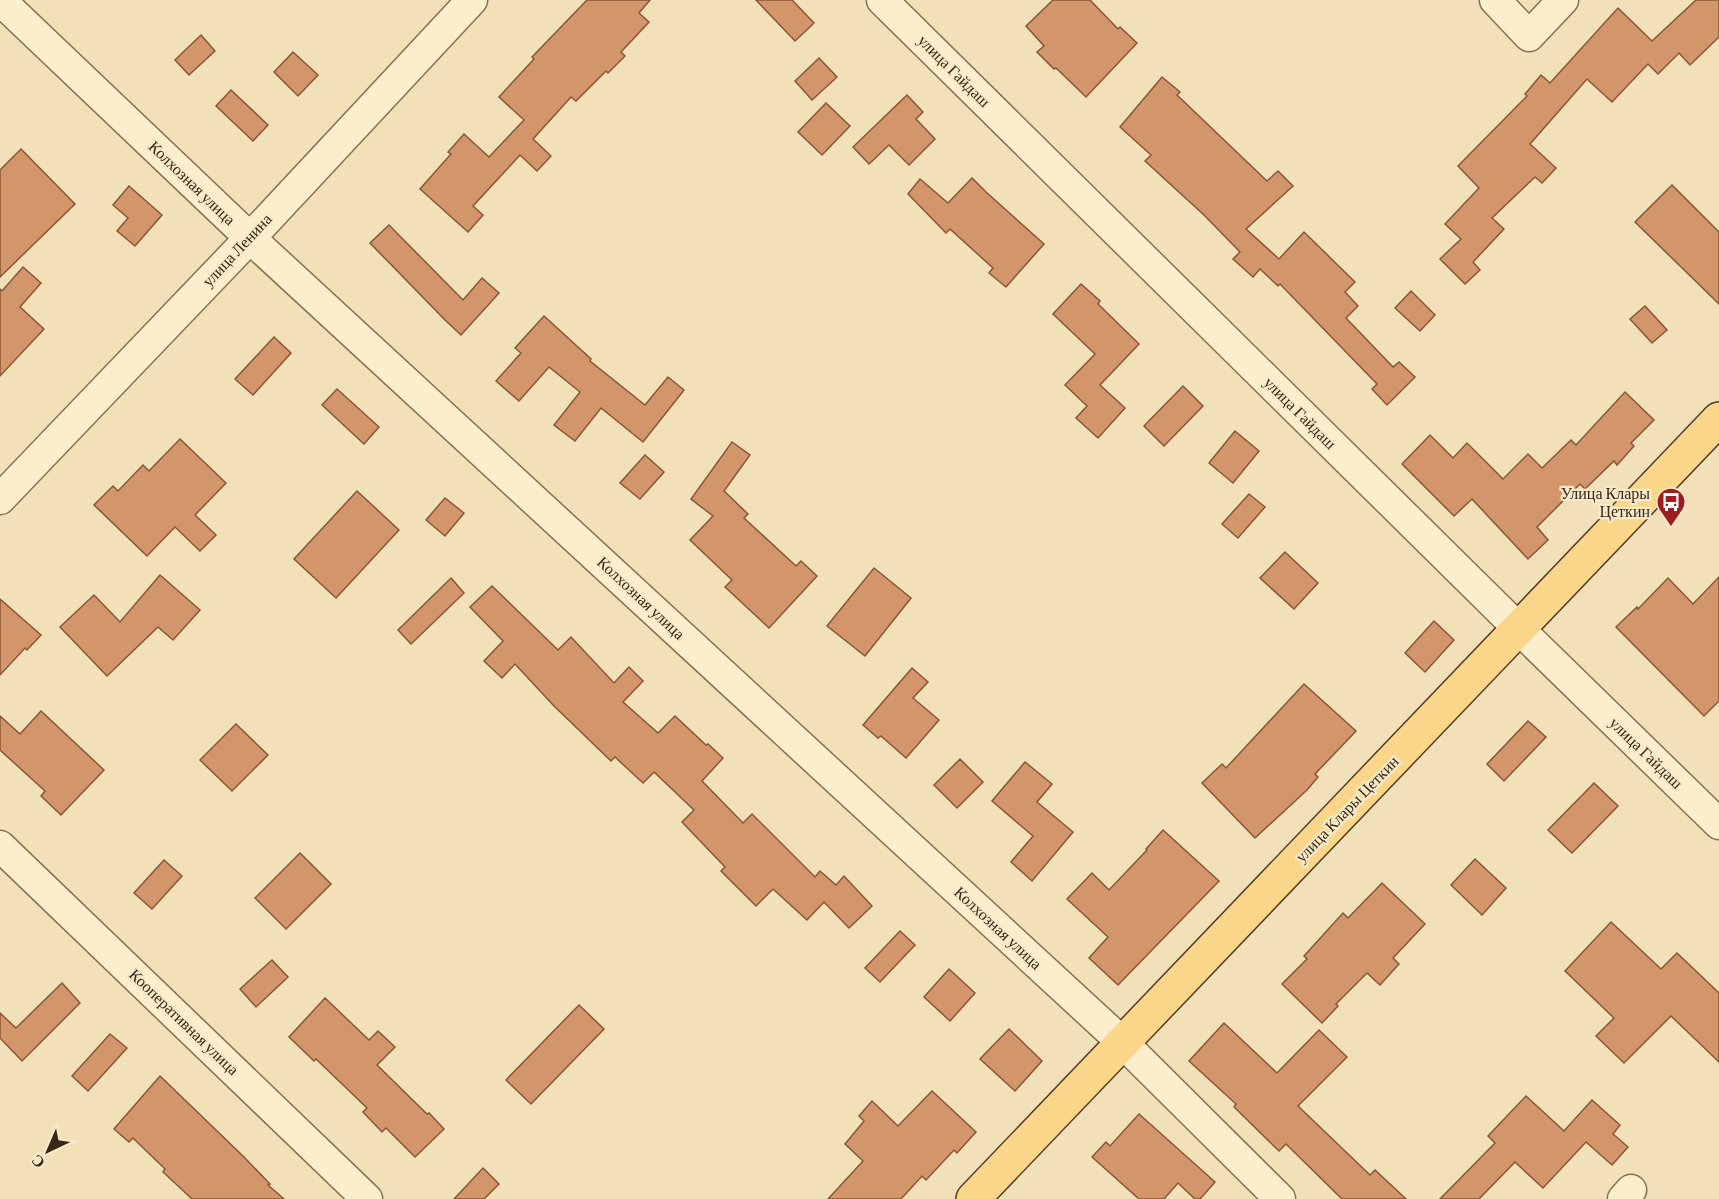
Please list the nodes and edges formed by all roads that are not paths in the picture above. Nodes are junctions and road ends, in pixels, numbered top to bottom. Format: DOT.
graph roads {
  1 [pos="0,0"];
  2 [pos="472,0"];
  3 [pos="882,0"];
  4 [pos="1495,0"];
  5 [pos="1563,0"];
  6 [pos="250,238"];
  7 [pos="1719,419"];
  8 [pos="0,499"];
  9 [pos="1519,629"];
  10 [pos="1719,824"];
  11 [pos="0,846"];
  12 [pos="1123,1043"];
  13 [pos="367,1199"];
  14 [pos="973,1199"];
  15 [pos="1280,1199"];
  1 -- 6 [label="street, Колхозная улица"];
  2 -- 6 [label="street, улица Ленина"];
  3 -- 9 [label="street, улица Гайдаш"];
  4 -- 5 [label="street"];
  6 -- 8 [label="street, улица Ленина"];
  6 -- 12 [label="street, Колхозная улица"];
  7 -- 9 [label="main road, улица Клары Цеткин"];
  9 -- 10 [label="street, улица Гайдаш"];
  9 -- 12 [label="main road, улица Клары Цеткин"];
  11 -- 13 [label="street, Кооперативная улица"];
  12 -- 14 [label="main road, улица Клары Цеткин"];
  12 -- 15 [label="street, Колхозная улица"];
}
